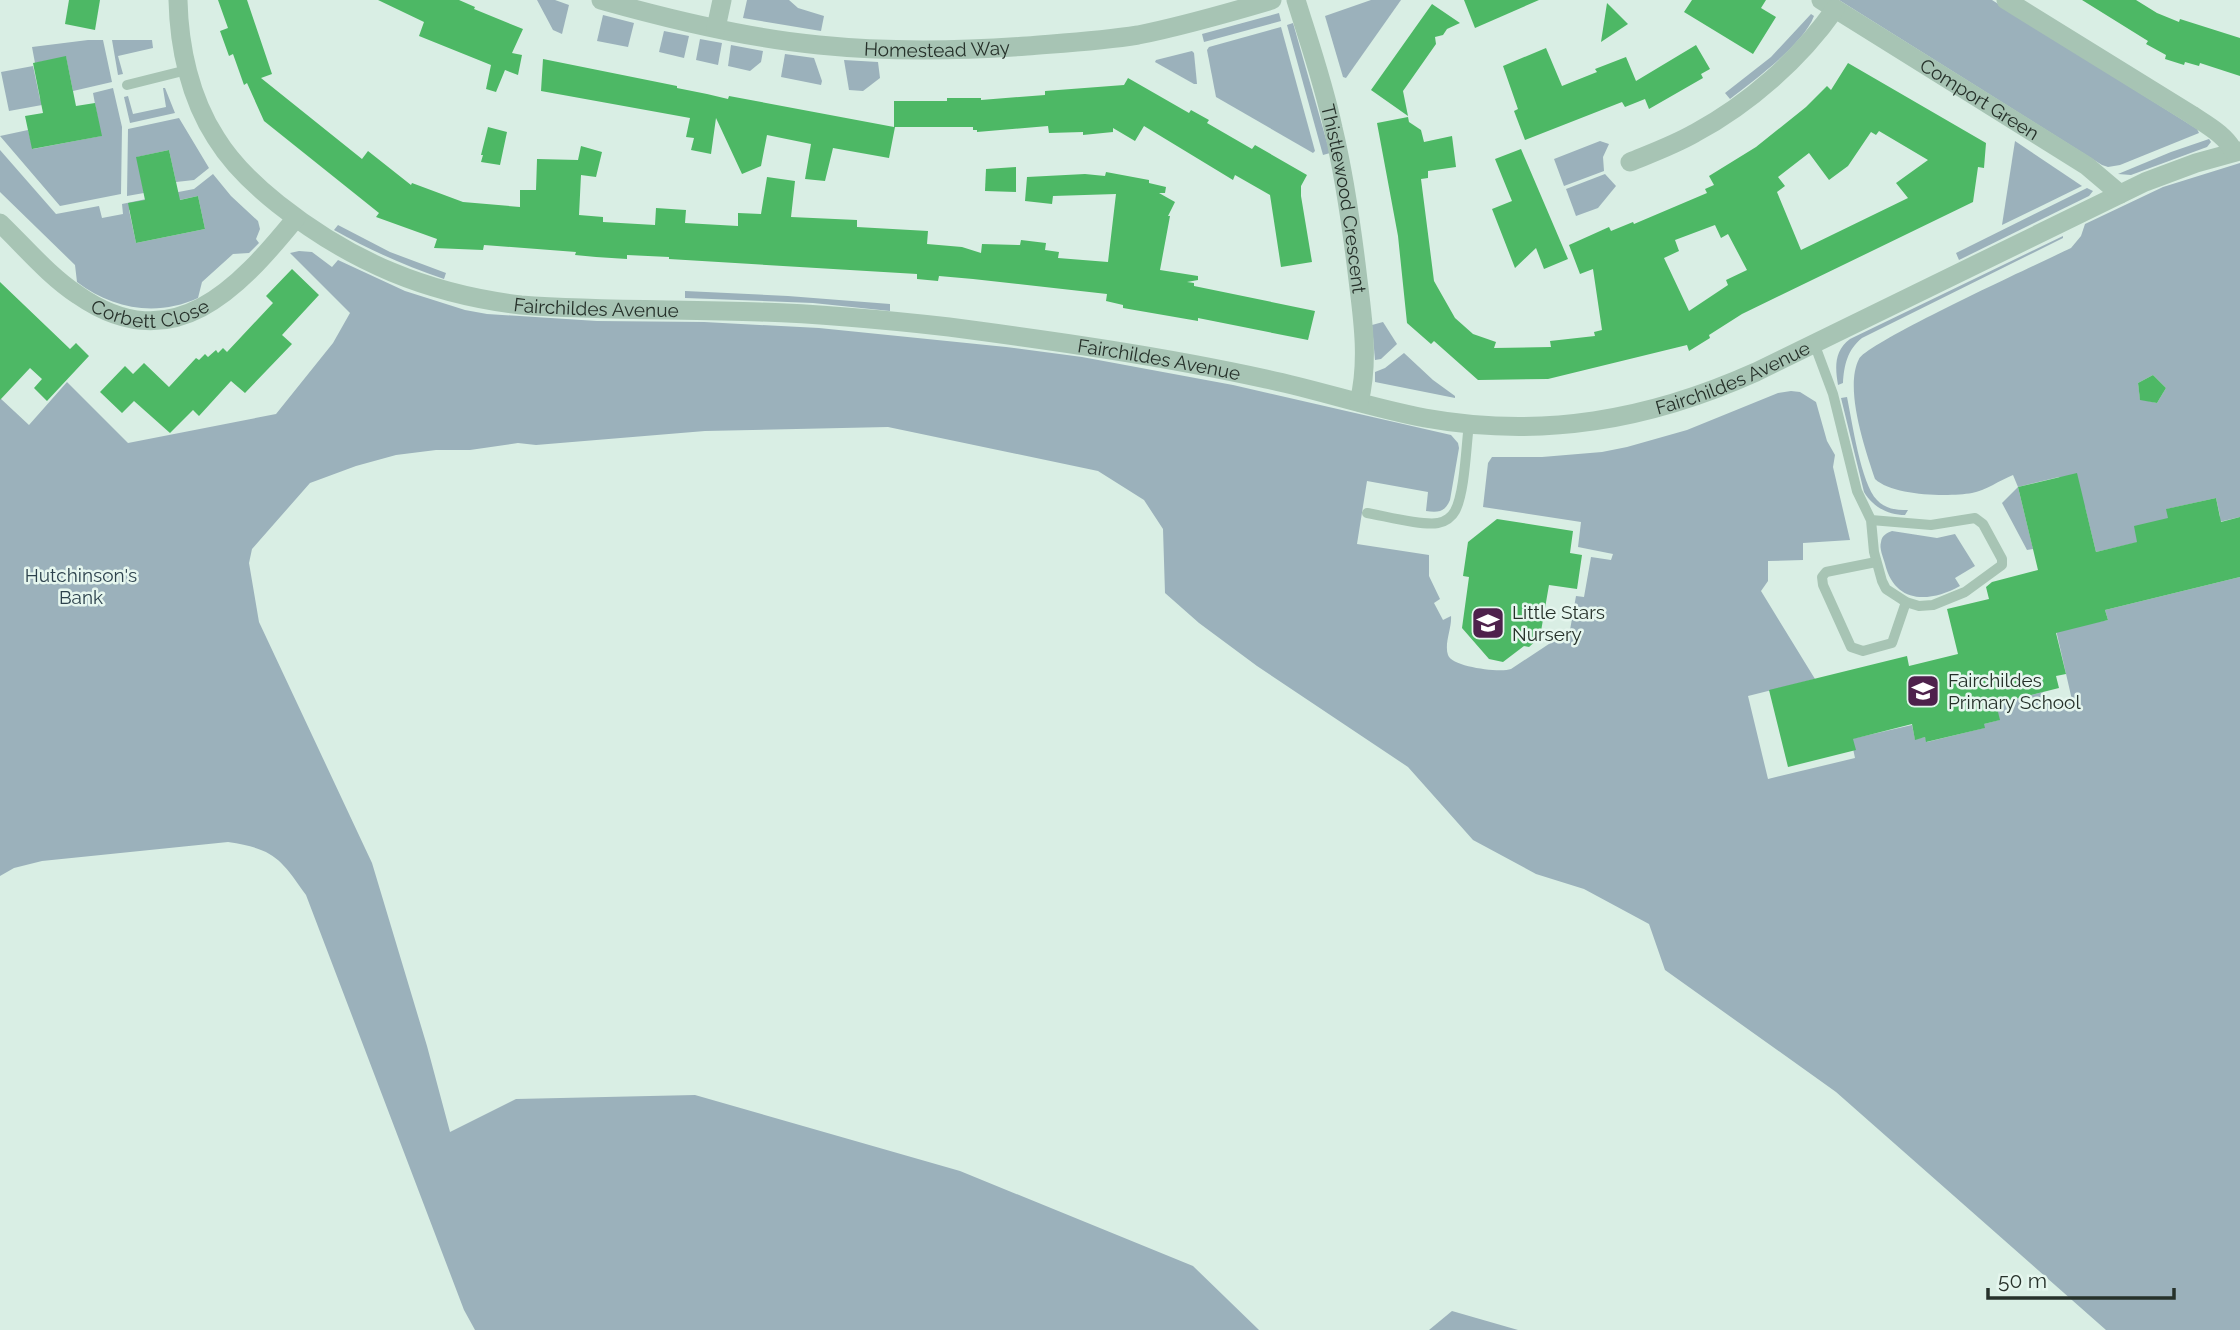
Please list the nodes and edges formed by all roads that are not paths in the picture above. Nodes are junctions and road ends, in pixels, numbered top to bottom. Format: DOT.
graph roads {
  1 [pos="178,0"];
  2 [pos="601,0"];
  3 [pos="722,0"];
  4 [pos="1272,0"];
  5 [pos="1296,0"];
  6 [pos="2006,0"];
  7 [pos="1828,4"];
  8 [pos="716,28"];
  9 [pos="187,70"];
  10 [pos="127,85"];
  11 [pos="2237,152"];
  12 [pos="1630,162"];
  13 [pos="2120,194"];
  14 [pos="296,218"];
  15 [pos="0,223"];
  16 [pos="1814,343"];
  17 [pos="1359,402"];
  18 [pos="1469,424"];
  19 [pos="1367,513"];
  20 [pos="1871,520"];
  21 [pos="1877,562"];
  22 [pos="1906,602"];
  1 -- 9 [label="street, Fairchildes Avenue"];
  2 -- 8 [label="street, Homestead Way"];
  3 -- 8 [label="street"];
  4 -- 8 [label="street, Homestead Way"];
  5 -- 17 [label="street, Thistlewood Crescent"];
  6 -- 11 [label="street"];
  7 -- 12 [label="street, Comport Green"];
  7 -- 13 [label="street, Comport Green"];
  9 -- 10 [label="lane"];
  9 -- 14 [label="street, Fairchildes Avenue"];
  11 -- 13 [label="street, Fairchildes Avenue"];
  13 -- 16 [label="street, Fairchildes Avenue"];
  14 -- 15 [label="street, Corbett Close"];
  14 -- 17 [label="street, Fairchildes Avenue"];
  16 -- 18 [label="street, Fairchildes Avenue"];
  16 -- 20 [label="lane"];
  17 -- 18 [label="street, Fairchildes Avenue"];
  18 -- 19 [label="lane"];
  20 -- 21 [label="lane"];
  20 -- 22 [label="lane"];
  21 -- 22 [label="lane"];
  21 -- 22 [label="lane"];
}
